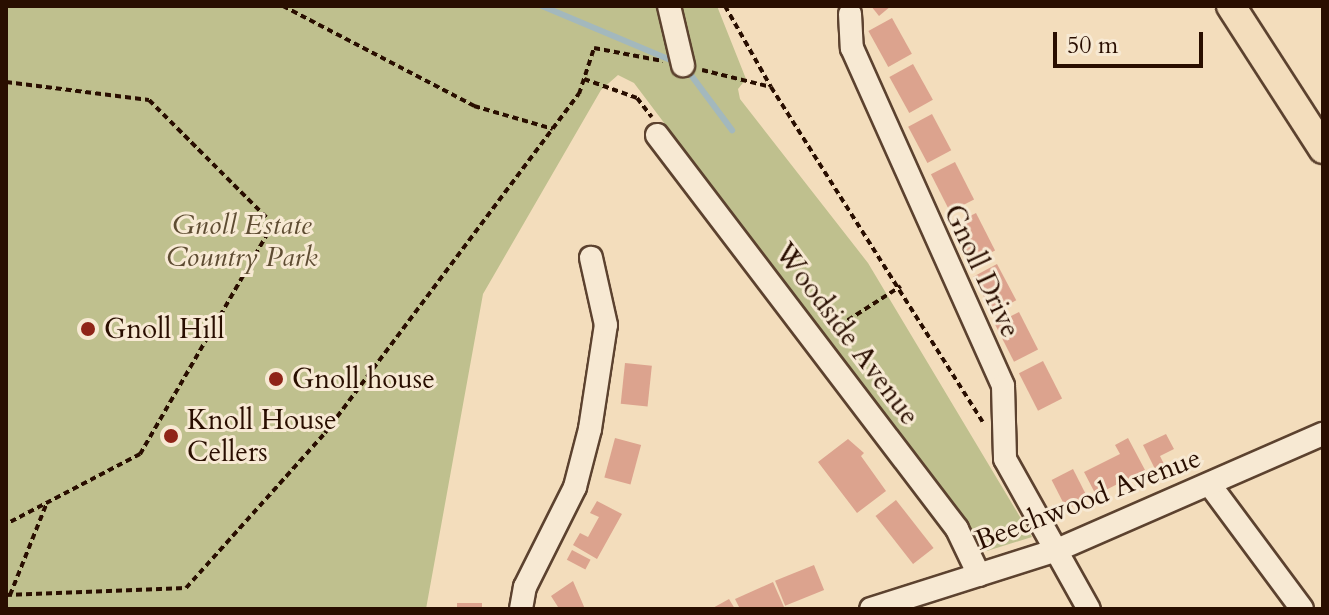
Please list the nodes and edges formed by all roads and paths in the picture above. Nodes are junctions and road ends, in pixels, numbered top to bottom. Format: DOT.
graph roads {
  1 [pos="283,6"];
  2 [pos="669,6"];
  3 [pos="725,6"];
  4 [pos="1231,6"];
  5 [pos="850,14"];
  6 [pos="683,65"];
  7 [pos="584,79"];
  8 [pos="6,82"];
  9 [pos="771,87"];
  10 [pos="553,129"];
  11 [pos="657,135"];
  12 [pos="1323,149"];
  13 [pos="591,258"];
  14 [pos="901,285"];
  15 [pos="816,341"];
  16 [pos="1323,434"];
  17 [pos="1005,459"];
  18 [pos="1210,485"];
  19 [pos="47,503"];
  20 [pos="6,524"];
  21 [pos="1057,550"];
  22 [pos="979,575"];
  23 [pos="8,595"];
  24 [pos="521,609"];
  25 [pos="871,609"];
  26 [pos="1089,609"];
  27 [pos="1302,609"];
  1 -- 10 [label="path"];
  2 -- 6 [label="street"];
  3 -- 9 [label="path"];
  4 -- 12 [label="main road"];
  5 -- 17 [label="street, Gnoll Drive"];
  6 -- 7 [label="path"];
  6 -- 9 [label="path"];
  7 -- 10 [label="path"];
  7 -- 11 [label="path"];
  8 -- 19 [label="path"];
  9 -- 14 [label="path"];
  10 -- 23 [label="path"];
  11 -- 15 [label="street, Woodside Avenue"];
  13 -- 24 [label="street"];
  14 -- 15 [label="path"];
  14 -- 17 [label="path"];
  15 -- 22 [label="street, Woodside Avenue"];
  16 -- 18 [label="street, Beechwood Avenue"];
  17 -- 21 [label="street, Gnoll Drive"];
  18 -- 21 [label="street, Beechwood Avenue"];
  18 -- 27 [label="street"];
  19 -- 20 [label="path"];
  19 -- 23 [label="path"];
  21 -- 22 [label="street, Beechwood Avenue"];
  21 -- 26 [label="street, Gnoll Drive"];
  22 -- 25 [label="street, Beechwood Avenue"];
}
